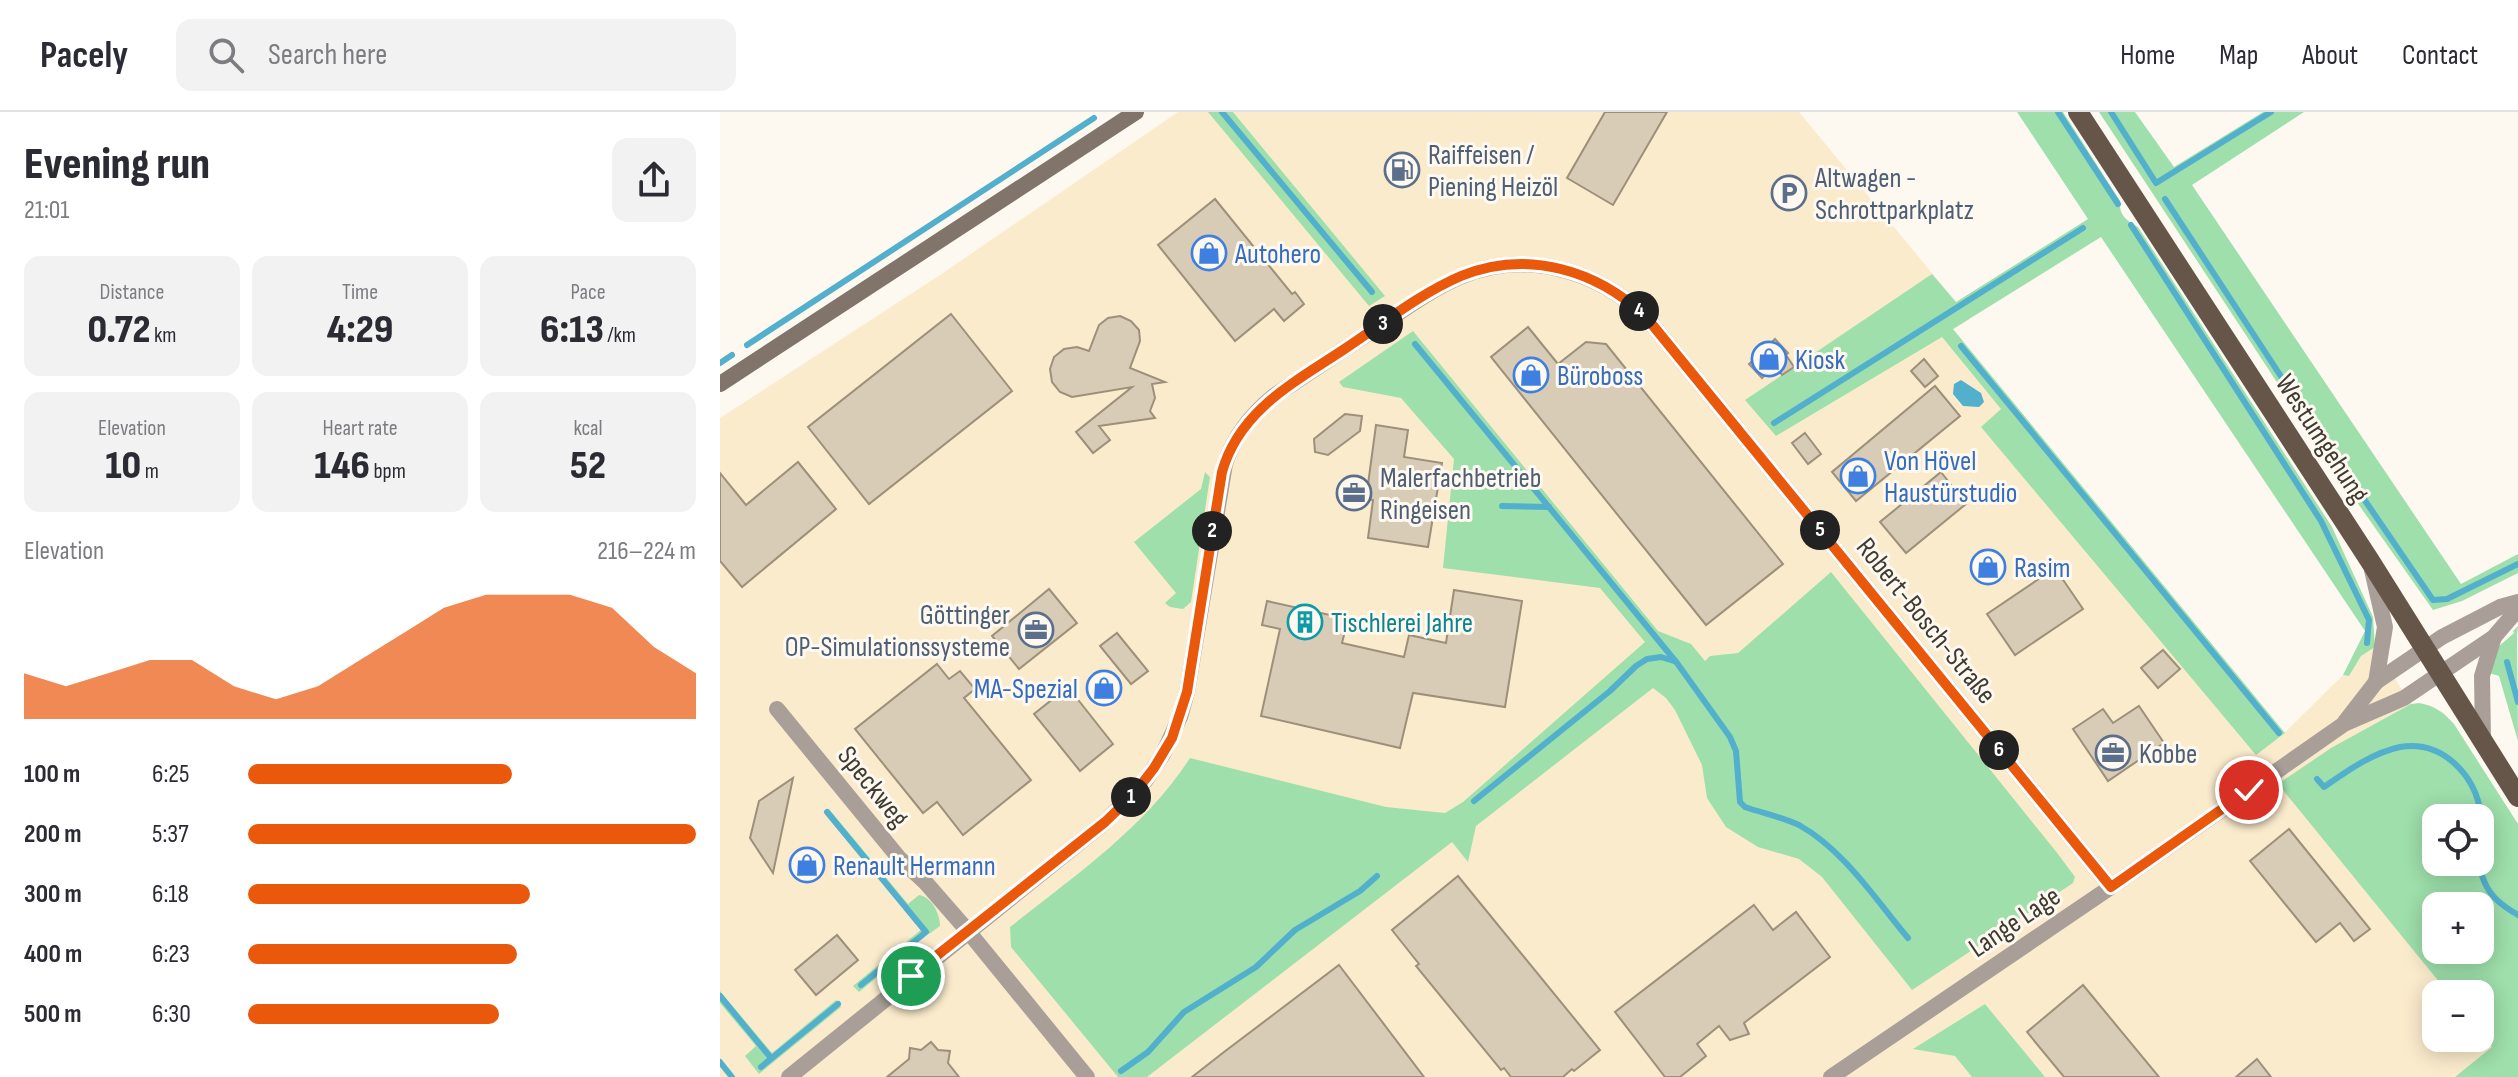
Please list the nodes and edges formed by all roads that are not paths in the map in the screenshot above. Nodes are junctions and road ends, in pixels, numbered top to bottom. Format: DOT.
graph roads {
  1 [pos="1136,112"];
  2 [pos="2078,112"];
  3 [pos="720,384"];
  4 [pos="2370,561"];
  5 [pos="2518,602"];
  6 [pos="2518,609"];
  7 [pos="2494,637"];
  8 [pos="2427,649"];
  9 [pos="2441,672"];
  10 [pos="2376,682"];
  11 [pos="777,709"];
  12 [pos="2344,724"];
  13 [pos="2483,739"];
  14 [pos="2518,797"];
  15 [pos="2111,887"];
  16 [pos="967,930"];
  17 [pos="789,1077"];
  18 [pos="1087,1077"];
  19 [pos="1831,1077"];
  1 -- 3 [label="main road"];
  2 -- 4 [label="main road, Westumgehung"];
  4 -- 8 [label="main road, Westumgehung"];
  4 -- 10 [label="street, Lange Lage"];
  5 -- 8 [label="street, Lange Lage"];
  6 -- 7 [label="street"];
  7 -- 9 [label="street, Lange Lage"];
  7 -- 13 [label="street"];
  8 -- 9 [label="main road, Westumgehung"];
  8 -- 10 [label="street, Lange Lage"];
  9 -- 12 [label="street, Lange Lage"];
  9 -- 13 [label="main road, Westumgehung"];
  10 -- 12 [label="street, Lange Lage"];
  11 -- 16 [label="street, Speckweg"];
  12 -- 15 [label="street, Lange Lage"];
  13 -- 14 [label="main road, Westumgehung"];
  15 -- 16 [label="street, Robert-Bosch-Straße"];
  15 -- 19 [label="street, Lange Lage"];
  16 -- 17 [label="street, Robert-Bosch-Straße"];
  16 -- 18 [label="street, Speckweg"];
}
